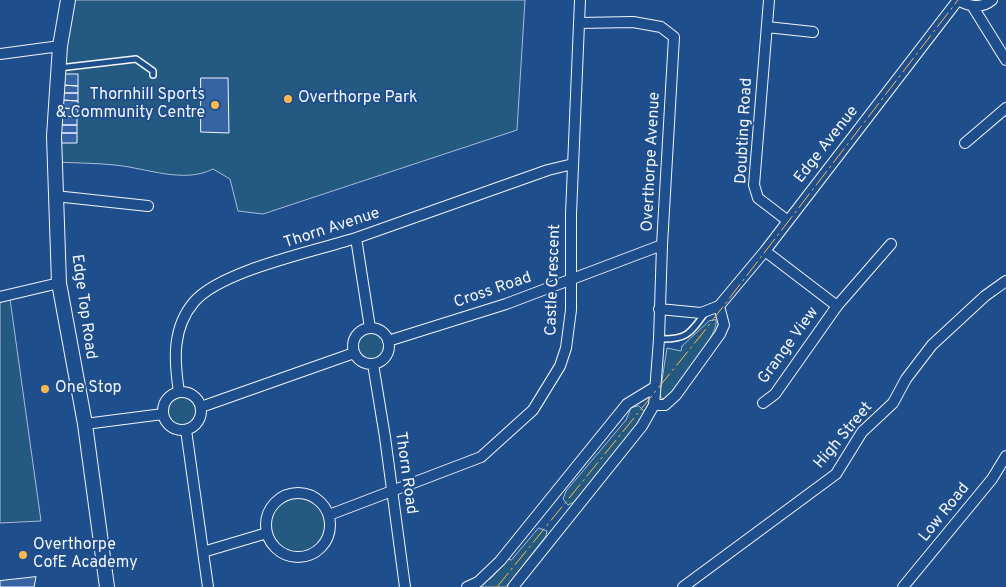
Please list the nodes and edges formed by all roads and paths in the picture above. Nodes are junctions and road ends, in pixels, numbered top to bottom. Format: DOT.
graph roads {
  1 [pos="68,0"];
  2 [pos="580,0"];
  3 [pos="769,0"];
  4 [pos="958,0"];
  5 [pos="992,0"];
  6 [pos="973,7"];
  7 [pos="579,23"];
  8 [pos="767,27"];
  9 [pos="813,32"];
  10 [pos="60,46"];
  11 [pos="0,54"];
  12 [pos="1006,60"];
  13 [pos="58,68"];
  14 [pos="153,75"];
  15 [pos="1006,108"];
  16 [pos="965,143"];
  17 [pos="573,164"];
  18 [pos="55,196"];
  19 [pos="148,206"];
  20 [pos="788,221"];
  21 [pos="356,238"];
  22 [pos="891,244"];
  23 [pos="662,245"];
  24 [pos="766,252"];
  25 [pos="571,280"];
  26 [pos="1006,281"];
  27 [pos="59,283"];
  28 [pos="0,297"];
  29 [pos="718,306"];
  30 [pos="837,306"];
  31 [pos="659,309"];
  32 [pos="707,311"];
  33 [pos="370,328"];
  34 [pos="659,339"];
  35 [pos="388,341"];
  36 [pos="354,353"];
  37 [pos="373,364"];
  38 [pos="655,387"];
  39 [pos="179,392"];
  40 [pos="763,403"];
  41 [pos="654,405"];
  42 [pos="202,407"];
  43 [pos="163,414"];
  44 [pos="85,424"];
  45 [pos="186,430"];
  46 [pos="1006,456"];
  47 [pos="392,492"];
  48 [pos="329,515"];
  49 [pos="267,533"];
  50 [pos="203,552"];
  51 [pos="107,587"];
  52 [pos="208,587"];
  53 [pos="404,587"];
  54 [pos="467,587"];
  55 [pos="513,587"];
  56 [pos="683,587"];
  57 [pos="904,587"];
  1 -- 10 [label="street, Edge Top Road"];
  2 -- 7 [label="street, Castle Crescent"];
  3 -- 8 [label="street, Doubting Road"];
  4 -- 6 [label="street, Edge Avenue"];
  4 -- 20 [label="street, Edge Avenue"];
  5 -- 6 [label="street"];
  6 -- 12 [label="street"];
  7 -- 17 [label="street, Castle Crescent"];
  7 -- 23 [label="street, Overthorpe Avenue"];
  8 -- 9 [label="street"];
  8 -- 20 [label="street, Doubting Road"];
  10 -- 11 [label="street"];
  10 -- 13 [label="street, Edge Top Road"];
  13 -- 14 [label="lane"];
  13 -- 18 [label="street, Edge Top Road"];
  15 -- 16 [label="street"];
  17 -- 21 [label="street, Thorn Avenue"];
  17 -- 25 [label="street, Castle Crescent"];
  18 -- 19 [label="street"];
  18 -- 27 [label="street, Edge Top Road"];
  20 -- 24 [label="street, Edge Avenue"];
  21 -- 33 [label="street"];
  21 -- 39 [label="street, Thorn Avenue"];
  22 -- 30 [label="street, Grange View"];
  23 -- 25 [label="street, Cross Road"];
  23 -- 31 [label="street, Overthorpe Avenue"];
  24 -- 29 [label="street, Edge Avenue"];
  24 -- 30 [label="street, Grange View"];
  25 -- 35 [label="street, Cross Road"];
  25 -- 47 [label="street, Castle Crescent"];
  26 -- 56 [label="street, High Street"];
  27 -- 28 [label="street"];
  27 -- 44 [label="street, Edge Top Road"];
  29 -- 32 [label="street, Edge Avenue"];
  29 -- 41 [label="street"];
  30 -- 40 [label="street, Grange View"];
  31 -- 32 [label="street, Edge Avenue"];
  31 -- 34 [label="street, Overthorpe Avenue"];
  32 -- 34 [label="lane"];
  33 -- 35 [label="street"];
  33 -- 36 [label="street"];
  34 -- 38 [label="street, Overthorpe Avenue"];
  35 -- 37 [label="street"];
  36 -- 37 [label="street"];
  36 -- 42 [label="street"];
  37 -- 47 [label="street, Thorn Road"];
  38 -- 41 [label="street, Overthorpe Avenue"];
  38 -- 54 [label="street"];
  39 -- 42 [label="street"];
  39 -- 43 [label="street"];
  41 -- 55 [label="street, Overthorpe Avenue"];
  42 -- 45 [label="street"];
  43 -- 44 [label="street"];
  43 -- 45 [label="street"];
  44 -- 51 [label="street, Edge Top Road"];
  45 -- 50 [label="street"];
  46 -- 57 [label="street, Low Road"];
  47 -- 48 [label="street, Castle Crescent"];
  47 -- 53 [label="street, Thorn Road"];
  48 -- 49 [label="street"];
  48 -- 49 [label="street"];
  49 -- 50 [label="street"];
  50 -- 52 [label="street"];
}
